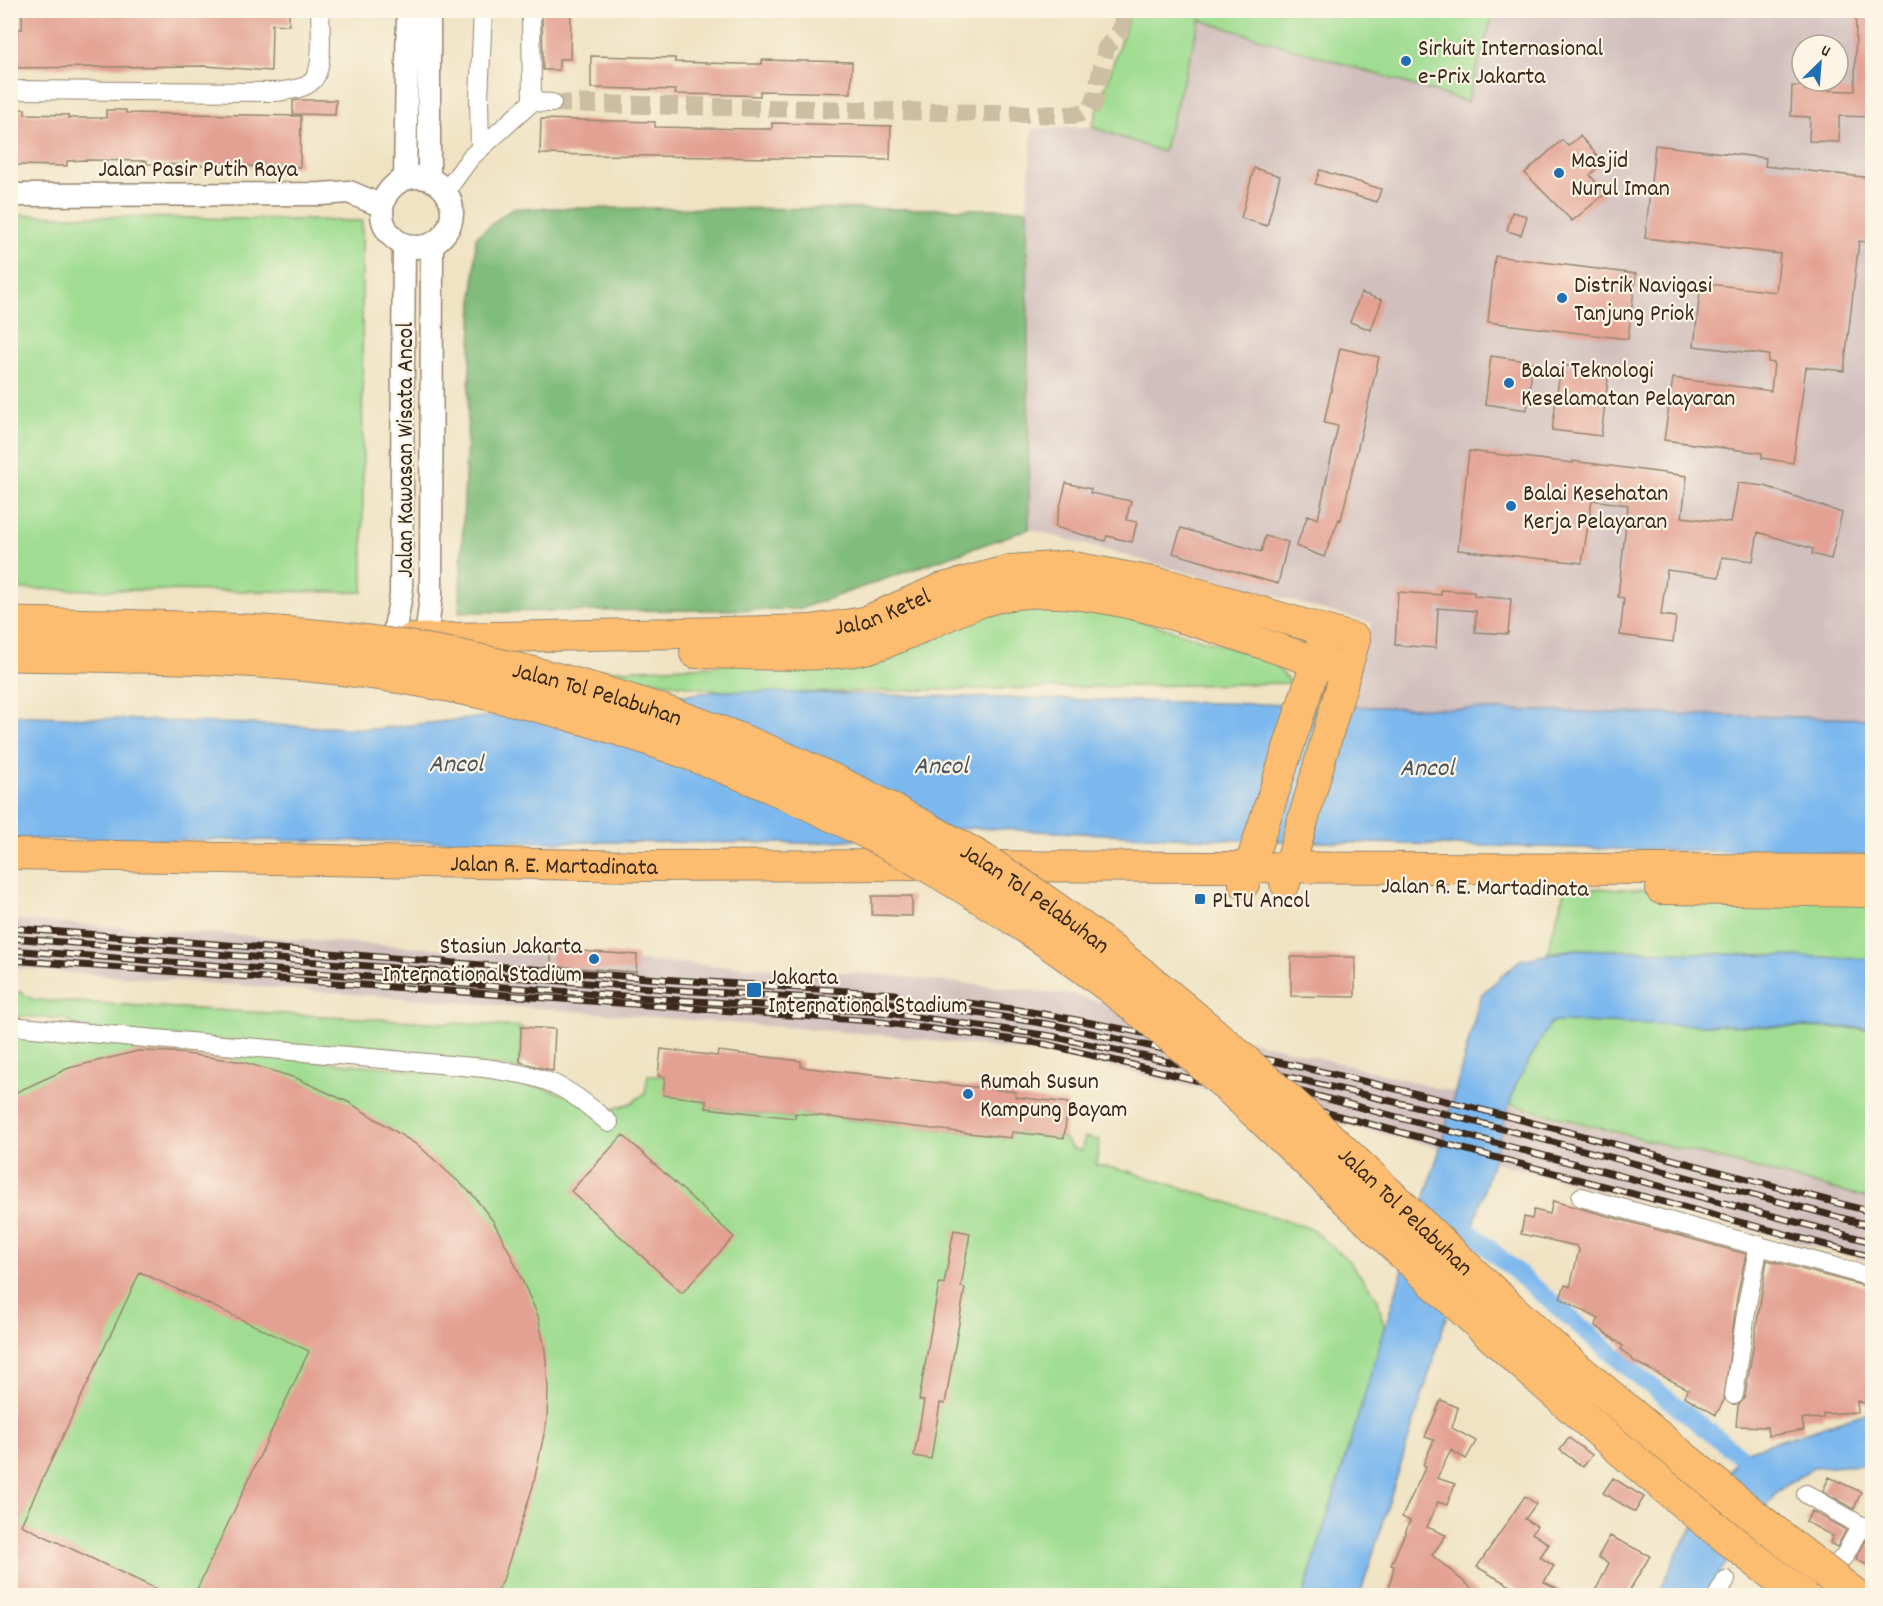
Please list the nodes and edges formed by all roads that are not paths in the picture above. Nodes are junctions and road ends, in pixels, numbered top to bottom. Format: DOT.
graph roads {
  1 [pos="320,10"];
  2 [pos="408,10"];
  3 [pos="429,10"];
  4 [pos="483,10"];
  5 [pos="531,10"];
  6 [pos="10,90"];
  7 [pos="532,102"];
  8 [pos="552,103"];
  9 [pos="480,149"];
  10 [pos="405,179"];
  11 [pos="438,185"];
  12 [pos="10,195"];
  13 [pos="382,206"];
  14 [pos="404,244"];
  15 [pos="432,244"];
  16 [pos="1106,586"];
  17 [pos="10,624"];
  18 [pos="1326,630"];
  19 [pos="10,632"];
  20 [pos="395,647"];
  21 [pos="427,647"];
  22 [pos="10,654"];
  23 [pos="10,661"];
  24 [pos="1316,662"];
  25 [pos="1346,671"];
  26 [pos="10,854"];
  27 [pos="1249,867"];
  28 [pos="1289,867"];
  29 [pos="1872,870"];
  30 [pos="1872,892"];
  31 [pos="10,1026"];
  32 [pos="609,1123"];
  33 [pos="1581,1197"];
  34 [pos="1759,1245"];
  35 [pos="1872,1276"];
  36 [pos="1734,1395"];
  37 [pos="1806,1494"];
  38 [pos="1867,1529"];
  39 [pos="1802,1596"];
  40 [pos="1810,1596"];
  41 [pos="1856,1596"];
  1 -- 6 [label="street"];
  2 -- 10 [label="street"];
  3 -- 11 [label="street"];
  4 -- 9 [label="street"];
  5 -- 7 [label="street"];
  7 -- 8 [label="street"];
  7 -- 9 [label="street"];
  9 -- 11 [label="street"];
  10 -- 11 [label="street"];
  10 -- 13 [label="street"];
  11 -- 15 [label="street"];
  12 -- 13 [label="street, Jalan Pasir Putih Raya"];
  13 -- 14 [label="street"];
  14 -- 15 [label="street"];
  14 -- 20 [label="street, Jalan Kawasan Wisata Ancol"];
  15 -- 21 [label="street, Jalan Kawasan Wisata Ancol"];
  16 -- 18 [label="highway, Jalan Ketel"];
  16 -- 21 [label="highway, Jalan Ketel"];
  16 -- 24 [label="highway, Jalan Ketel"];
  17 -- 41 [label="highway, Jalan Tol Pelabuhan, bridge"];
  18 -- 24 [label="highway"];
  18 -- 25 [label="highway, Jalan Ketel"];
  19 -- 20 [label="highway"];
  20 -- 21 [label="highway, Jalan Ketel"];
  20 -- 23 [label="highway"];
  22 -- 39 [label="highway, Jalan Tol Pelabuhan, bridge"];
  24 -- 25 [label="highway, Jalan Ketel"];
  24 -- 27 [label="highway"];
  25 -- 28 [label="highway, Jalan Ketel"];
  26 -- 27 [label="highway, Jalan R. E. Martadinata"];
  27 -- 28 [label="highway, Jalan R. E. Martadinata"];
  28 -- 29 [label="highway, Jalan R. E. Martadinata"];
  28 -- 30 [label="highway, Jalan R. E. Martadinata"];
  31 -- 32 [label="street"];
  33 -- 34 [label="street"];
  34 -- 35 [label="street"];
  34 -- 36 [label="street"];
  37 -- 38 [label="street"];
  38 -- 40 [label="street"];
}
